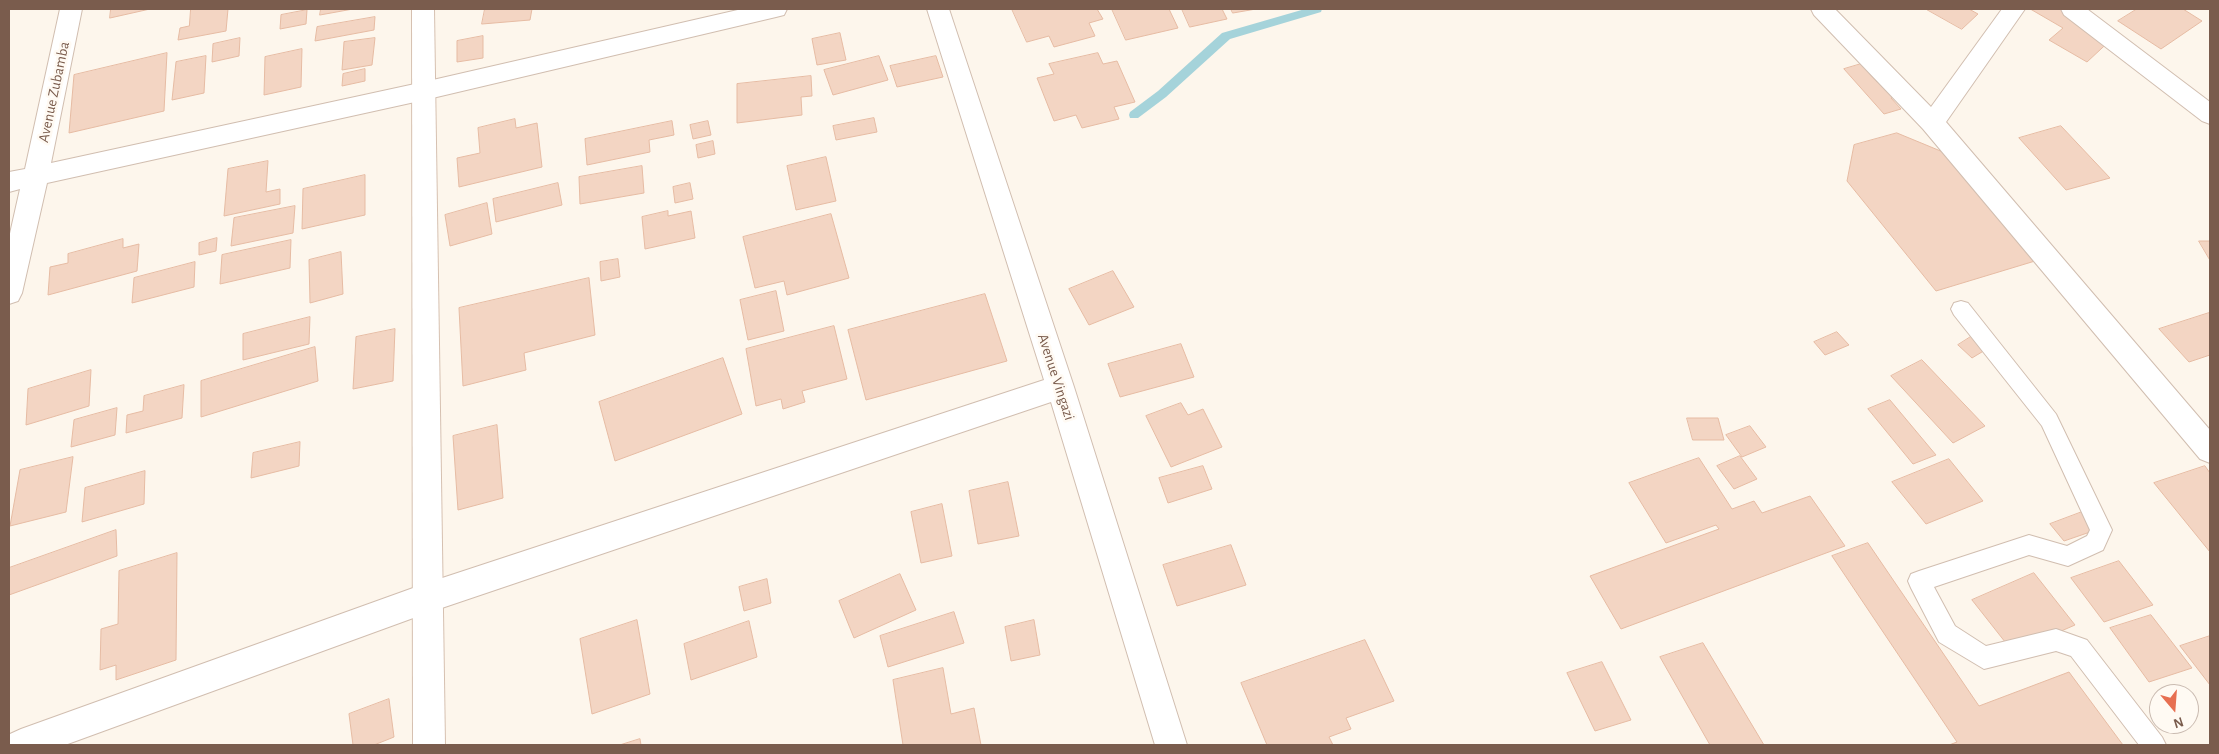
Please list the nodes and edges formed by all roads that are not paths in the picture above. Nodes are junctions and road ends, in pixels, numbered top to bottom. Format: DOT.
graph roads {
  1 [pos="71,9"];
  2 [pos="423,9"];
  3 [pos="776,9"];
  4 [pos="938,9"];
  5 [pos="1822,9"];
  6 [pos="2014,9"];
  7 [pos="2072,9"];
  8 [pos="424,91"];
  9 [pos="2210,115"];
  10 [pos="1932,123"];
  11 [pos="36,176"];
  12 [pos="9,182"];
  13 [pos="9,292"];
  14 [pos="1961,309"];
  15 [pos="1060,387"];
  16 [pos="2210,450"];
  17 [pos="427,598"];
  18 [pos="21,745"];
  19 [pos="429,745"];
  20 [pos="1171,745"];
  21 [pos="2154,745"];
  1 -- 11 [label="street, Avenue Zubamba"];
  2 -- 8 [label="street"];
  3 -- 8 [label="street"];
  4 -- 15 [label="street, Avenue Vingazi"];
  5 -- 10 [label="street"];
  6 -- 10 [label="street"];
  7 -- 9 [label="street"];
  8 -- 11 [label="street"];
  8 -- 17 [label="street"];
  10 -- 16 [label="street"];
  11 -- 12 [label="street"];
  11 -- 13 [label="street, Avenue Zubamba"];
  14 -- 21 [label="lane"];
  15 -- 17 [label="street"];
  15 -- 20 [label="street, Avenue Vingazi"];
  17 -- 18 [label="street"];
  17 -- 19 [label="street"];
}
